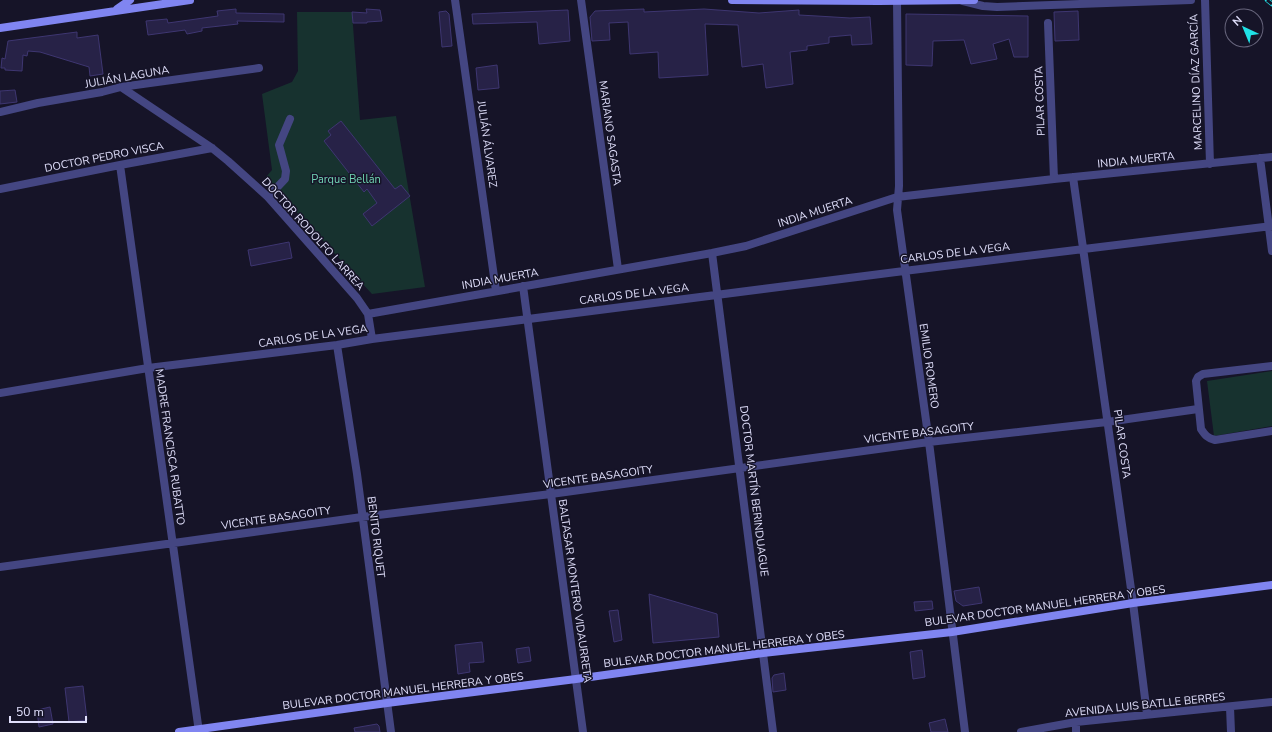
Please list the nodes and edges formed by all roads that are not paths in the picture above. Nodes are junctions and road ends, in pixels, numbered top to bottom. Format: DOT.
graph roads {
  1 [pos="130,0"];
  2 [pos="190,0"];
  3 [pos="456,0"];
  4 [pos="581,0"];
  5 [pos="732,0"];
  6 [pos="974,0"];
  7 [pos="1191,0"];
  8 [pos="1205,0"];
  9 [pos="879,1"];
  10 [pos="897,1"];
  11 [pos="962,1"];
  12 [pos="115,10"];
  13 [pos="1048,23"];
  14 [pos="0,28"];
  15 [pos="259,68"];
  16 [pos="121,88"];
  17 [pos="0,112"];
  18 [pos="290,119"];
  19 [pos="212,148"];
  20 [pos="1272,157"];
  21 [pos="1260,158"];
  22 [pos="1210,164"];
  23 [pos="120,165"];
  24 [pos="1073,177"];
  25 [pos="1054,179"];
  26 [pos="0,189"];
  27 [pos="268,197"];
  28 [pos="897,197"];
  29 [pos="1270,226"];
  30 [pos="1083,248"];
  31 [pos="1272,251"];
  32 [pos="712,253"];
  33 [pos="618,269"];
  34 [pos="904,271"];
  35 [pos="523,286"];
  36 [pos="496,291"];
  37 [pos="718,295"];
  38 [pos="368,314"];
  39 [pos="528,319"];
  40 [pos="372,339"];
  41 [pos="337,345"];
  42 [pos="1272,366"];
  43 [pos="148,368"];
  44 [pos="0,393"];
  45 [pos="1198,409"];
  46 [pos="1107,422"];
  47 [pos="1272,432"];
  48 [pos="929,442"];
  49 [pos="740,468"];
  50 [pos="551,494"];
  51 [pos="362,517"];
  52 [pos="173,543"];
  53 [pos="0,567"];
  54 [pos="1272,585"];
  55 [pos="1133,603"];
  56 [pos="952,632"];
  57 [pos="762,653"];
  58 [pos="576,679"];
  59 [pos="1272,702"];
  60 [pos="387,703"];
  61 [pos="1230,707"];
  62 [pos="1148,714"];
  63 [pos="1076,722"];
  64 [pos="199,731"];
  65 [pos="179,732"];
  66 [pos="391,732"];
  67 [pos="583,732"];
  68 [pos="773,732"];
  69 [pos="965,732"];
  70 [pos="1021,732"];
  71 [pos="1076,732"];
  72 [pos="1231,732"];
  1 -- 12 [label="street"];
  2 -- 12 [label="street"];
  3 -- 36 [label="street, JULIÁN ÁLVAREZ"];
  4 -- 33 [label="street, MARIANO SAGASTA"];
  5 -- 9 [label="street"];
  6 -- 11 [label="street"];
  7 -- 11 [label="street"];
  8 -- 22 [label="street, MARCELINO DÍAZ GARCÍA"];
  9 -- 10 [label="street"];
  10 -- 11 [label="street"];
  10 -- 28 [label="street, EMILIO ROMERO"];
  12 -- 14 [label="street"];
  13 -- 25 [label="street, PILAR COSTA"];
  15 -- 16 [label="street, JULIÁN LAGUNA"];
  16 -- 17 [label="street, JULIÁN LAGUNA"];
  16 -- 19 [label="street, DOCTOR RODOLFO LARREA"];
  18 -- 27 [label="street"];
  19 -- 23 [label="street, DOCTOR PEDRO VISCA"];
  19 -- 27 [label="street, DOCTOR RODOLFO LARREA"];
  20 -- 21 [label="street, INDIA MUERTA"];
  21 -- 22 [label="street, INDIA MUERTA"];
  21 -- 29 [label="street"];
  22 -- 24 [label="street, INDIA MUERTA"];
  23 -- 26 [label="street, DOCTOR PEDRO VISCA"];
  23 -- 43 [label="street, MADRE FRANCISCA RUBATTO"];
  24 -- 25 [label="street, INDIA MUERTA"];
  24 -- 30 [label="street, PILAR COSTA"];
  25 -- 28 [label="street, INDIA MUERTA"];
  27 -- 38 [label="street, DOCTOR RODOLFO LARREA"];
  28 -- 32 [label="street, INDIA MUERTA"];
  28 -- 34 [label="street, EMILIO ROMERO"];
  29 -- 30 [label="street, CARLOS DE LA VEGA"];
  29 -- 31 [label="street"];
  30 -- 34 [label="street, CARLOS DE LA VEGA"];
  30 -- 46 [label="street, PILAR COSTA"];
  32 -- 33 [label="street, INDIA MUERTA"];
  32 -- 37 [label="street, DOCTOR MARTÍN BERINDUAGUE"];
  33 -- 35 [label="street, INDIA MUERTA"];
  34 -- 37 [label="street, CARLOS DE LA VEGA"];
  34 -- 48 [label="street, EMILIO ROMERO"];
  35 -- 36 [label="street, INDIA MUERTA"];
  35 -- 39 [label="street, BALTASAR MONTERO VIDAURRETA"];
  36 -- 38 [label="street, INDIA MUERTA"];
  37 -- 39 [label="street, CARLOS DE LA VEGA"];
  37 -- 49 [label="street, DOCTOR MARTÍN BERINDUAGUE"];
  38 -- 40 [label="street, DOCTOR RODOLFO LARREA"];
  39 -- 40 [label="street, CARLOS DE LA VEGA"];
  39 -- 50 [label="street, BALTASAR MONTERO VIDAURRETA"];
  40 -- 41 [label="street, CARLOS DE LA VEGA"];
  41 -- 43 [label="street, CARLOS DE LA VEGA"];
  41 -- 51 [label="street, BENITO RIQUET"];
  42 -- 45 [label="street"];
  43 -- 44 [label="street, CARLOS DE LA VEGA"];
  43 -- 52 [label="street, MADRE FRANCISCA RUBATTO"];
  45 -- 46 [label="street, VICENTE BASAGOITY"];
  45 -- 47 [label="street"];
  46 -- 48 [label="street, VICENTE BASAGOITY"];
  46 -- 55 [label="street, PILAR COSTA"];
  48 -- 49 [label="street, VICENTE BASAGOITY"];
  48 -- 56 [label="street, EMILIO ROMERO"];
  49 -- 50 [label="street, VICENTE BASAGOITY"];
  49 -- 57 [label="street, DOCTOR MARTÍN BERINDUAGUE"];
  50 -- 51 [label="street, VICENTE BASAGOITY"];
  50 -- 58 [label="street, BALTASAR MONTERO VIDAURRETA"];
  51 -- 52 [label="street, VICENTE BASAGOITY"];
  51 -- 60 [label="street, BENITO RIQUET"];
  52 -- 53 [label="street, VICENTE BASAGOITY"];
  52 -- 64 [label="street, MADRE FRANCISCA RUBATTO"];
  54 -- 55 [label="street, BULEVAR DOCTOR MANUEL HERRERA Y OBES"];
  55 -- 56 [label="street, BULEVAR DOCTOR MANUEL HERRERA Y OBES"];
  55 -- 62 [label="street, PILAR COSTA"];
  56 -- 57 [label="street, BULEVAR DOCTOR MANUEL HERRERA Y OBES"];
  56 -- 69 [label="street, EMILIO ROMERO"];
  57 -- 58 [label="street, BULEVAR DOCTOR MANUEL HERRERA Y OBES"];
  57 -- 68 [label="street, DOCTOR MARTÍN BERINDUAGUE"];
  58 -- 60 [label="street, BULEVAR DOCTOR MANUEL HERRERA Y OBES"];
  58 -- 67 [label="street, BALTASAR MONTERO VIDAURRETA"];
  59 -- 61 [label="street, AVENIDA LUIS BATLLE BERRES"];
  60 -- 64 [label="street, BULEVAR DOCTOR MANUEL HERRERA Y OBES"];
  60 -- 66 [label="street, BENITO RIQUET"];
  61 -- 62 [label="street, AVENIDA LUIS BATLLE BERRES"];
  61 -- 72 [label="street"];
  62 -- 63 [label="street, AVENIDA LUIS BATLLE BERRES"];
  63 -- 70 [label="street, AVENIDA LUIS BATLLE BERRES"];
  63 -- 71 [label="street"];
  64 -- 65 [label="street, BULEVAR DOCTOR MANUEL HERRERA Y OBES"];
}
